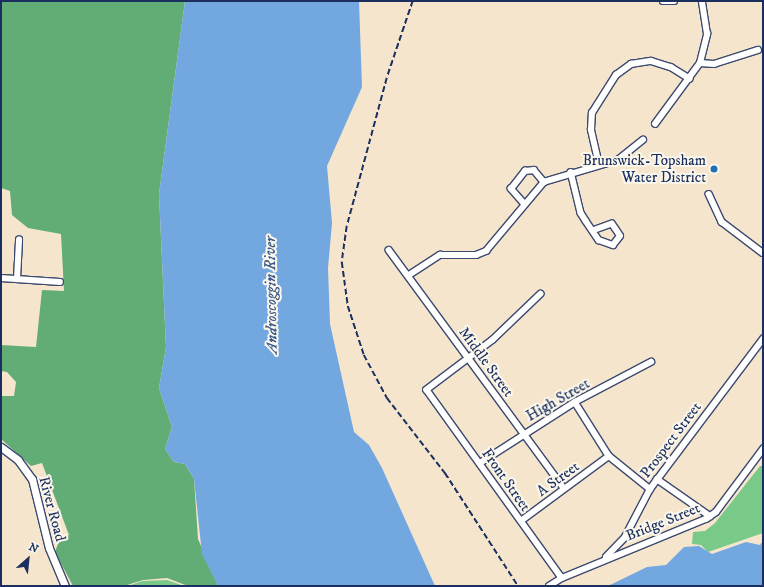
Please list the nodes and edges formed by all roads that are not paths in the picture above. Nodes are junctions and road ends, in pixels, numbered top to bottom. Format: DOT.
graph roads {
  1 [pos="663,1"];
  2 [pos="674,1"];
  3 [pos="702,1"];
  4 [pos="758,50"];
  5 [pos="700,63"];
  6 [pos="690,79"];
  7 [pos="655,124"];
  8 [pos="643,140"];
  9 [pos="599,165"];
  10 [pos="571,172"];
  11 [pos="544,182"];
  12 [pos="709,194"];
  13 [pos="524,204"];
  14 [pos="593,231"];
  15 [pos="19,240"];
  16 [pos="389,250"];
  17 [pos="763,253"];
  18 [pos="409,275"];
  19 [pos="1,278"];
  20 [pos="17,279"];
  21 [pos="60,282"];
  22 [pos="541,294"];
  23 [pos="763,339"];
  24 [pos="468,360"];
  25 [pos="651,362"];
  26 [pos="575,402"];
  27 [pos="523,433"];
  28 [pos="1,446"];
  29 [pos="763,449"];
  30 [pos="609,456"];
  31 [pos="480,463"];
  32 [pos="657,479"];
  33 [pos="564,488"];
  34 [pos="650,489"];
  35 [pos="710,516"];
  36 [pos="520,521"];
  37 [pos="604,559"];
  38 [pos="565,577"];
  39 [pos="65,586"];
  40 [pos="549,586"];
  1 -- 2 [label="street"];
  3 -- 5 [label="street"];
  4 -- 5 [label="street"];
  5 -- 6 [label="street"];
  6 -- 7 [label="street"];
  6 -- 9 [label="street"];
  8 -- 9 [label="street"];
  9 -- 10 [label="street"];
  10 -- 11 [label="street"];
  10 -- 14 [label="street"];
  11 -- 13 [label="street"];
  11 -- 13 [label="street"];
  12 -- 17 [label="street"];
  13 -- 18 [label="street"];
  14 -- 14 [label="street"];
  15 -- 20 [label="street"];
  16 -- 18 [label="street, Middle Street"];
  18 -- 24 [label="street, Middle Street"];
  19 -- 20 [label="street"];
  20 -- 21 [label="street"];
  22 -- 24 [label="street"];
  23 -- 32 [label="street, Prospect Street"];
  24 -- 27 [label="street, Middle Street"];
  24 -- 31 [label="street, Front Street"];
  25 -- 26 [label="street, High Street"];
  26 -- 27 [label="street, High Street"];
  26 -- 30 [label="street"];
  27 -- 31 [label="street, High Street"];
  27 -- 33 [label="street, Middle Street"];
  28 -- 39 [label="street, River Road"];
  29 -- 35 [label="street, Bridge Street"];
  30 -- 33 [label="street, A Street"];
  30 -- 34 [label="street"];
  31 -- 36 [label="street, Front Street"];
  32 -- 34 [label="street, Prospect Street"];
  32 -- 35 [label="street"];
  33 -- 36 [label="street, A Street"];
  34 -- 37 [label="street, Prospect Street"];
  35 -- 37 [label="street, Bridge Street"];
  36 -- 38 [label="street, Front Street"];
  37 -- 38 [label="street, Bridge Street"];
  38 -- 40 [label="street, Bridge Street"];
}
